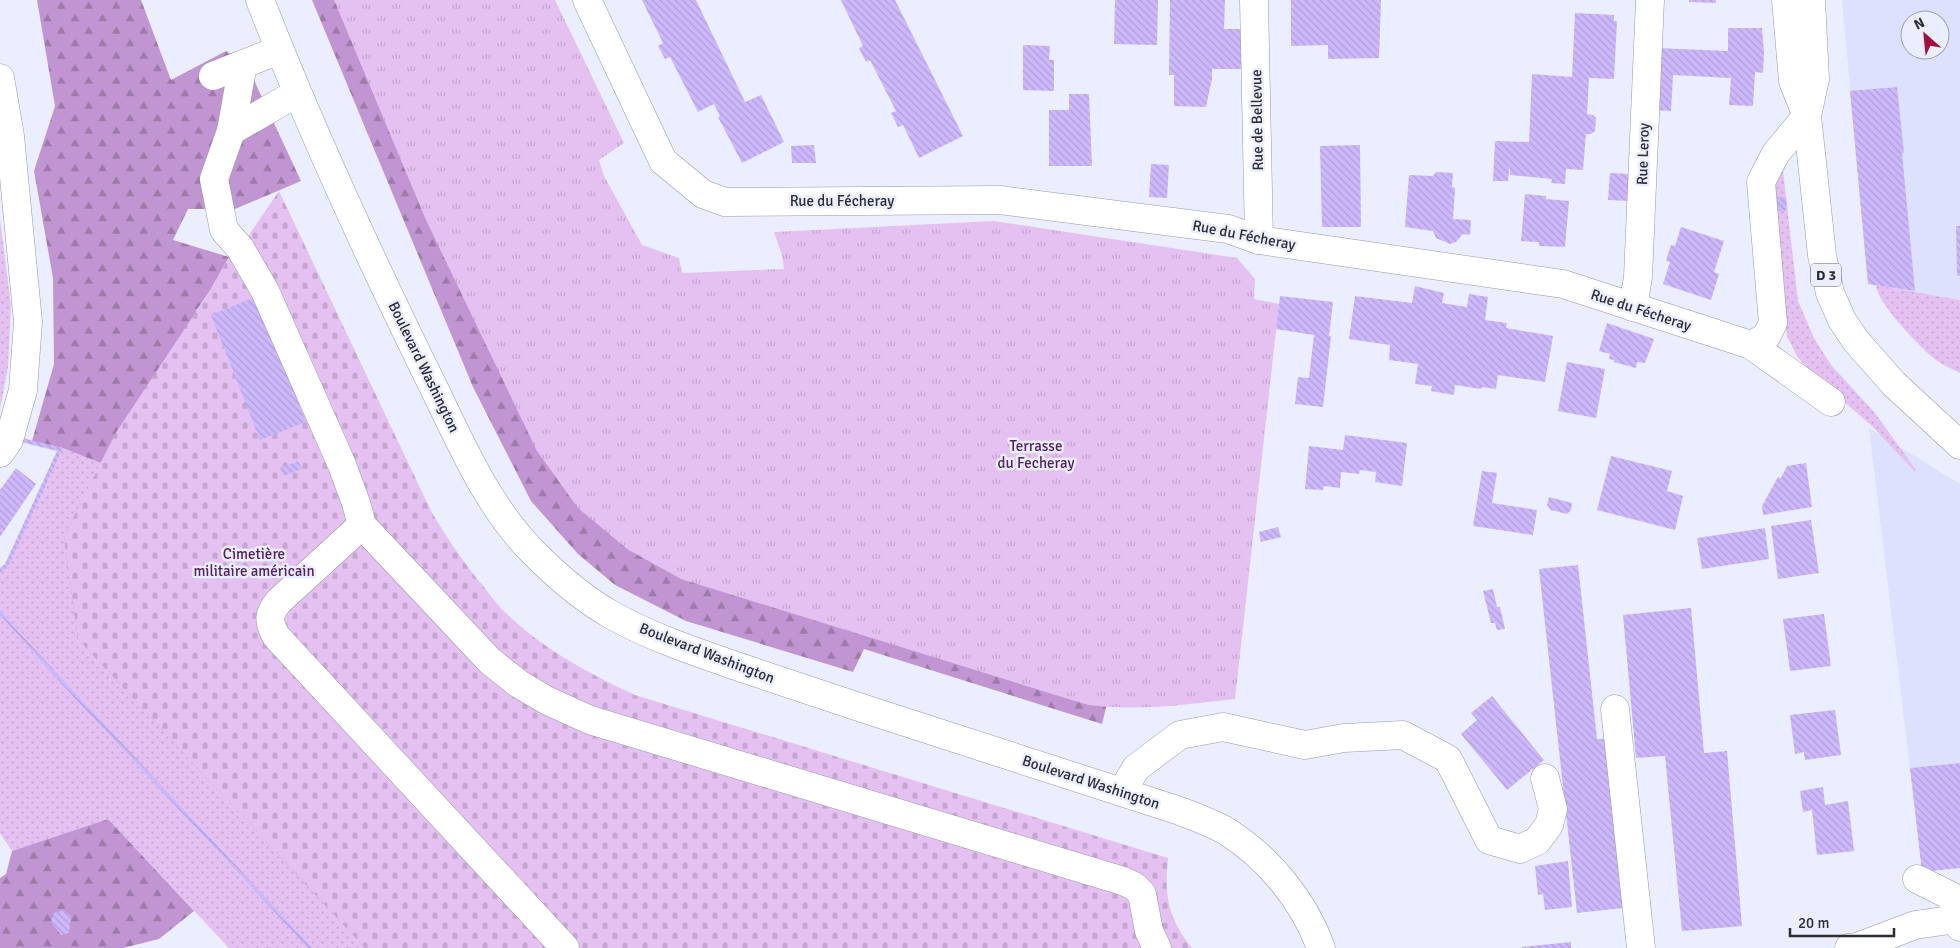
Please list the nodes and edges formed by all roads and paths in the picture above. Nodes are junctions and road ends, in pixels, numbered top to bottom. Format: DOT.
graph roads {
  1 [pos="260,0"];
  2 [pos="587,0"];
  3 [pos="1254,0"];
  4 [pos="1650,0"];
  5 [pos="1786,0"];
  6 [pos="1811,0"];
  7 [pos="279,48"];
  8 [pos="243,64"];
  9 [pos="213,76"];
  10 [pos="0,78"];
  11 [pos="297,93"];
  12 [pos="1806,116"];
  13 [pos="231,131"];
  14 [pos="1259,240"];
  15 [pos="1633,307"];
  16 [pos="1752,345"];
  17 [pos="1831,402"];
  18 [pos="1916,404"];
  19 [pos="1960,424"];
  20 [pos="1960,445"];
  21 [pos="4,447"];
  22 [pos="362,525"];
  23 [pos="1616,709"];
  24 [pos="1545,778"];
  25 [pos="1122,792"];
  26 [pos="1917,879"];
  27 [pos="1958,923"];
  28 [pos="566,948"];
  29 [pos="1157,948"];
  30 [pos="1321,948"];
  31 [pos="1641,948"];
  32 [pos="1849,948"];
  1 -- 7 [label="street, Boulevard Washington"];
  2 -- 14 [label="street, Rue du Fécheray"];
  3 -- 14 [label="street, Rue de Bellevue"];
  4 -- 15 [label="street, Rue Leroy"];
  5 -- 12 [label="street, D 3"];
  6 -- 12 [label="street, D 3"];
  7 -- 8 [label="street"];
  7 -- 11 [label="street, Boulevard Washington"];
  8 -- 9 [label="street"];
  8 -- 13 [label="street"];
  10 -- 21 [label="street"];
  11 -- 13 [label="street"];
  11 -- 25 [label="street, Boulevard Washington"];
  12 -- 16 [label="street"];
  12 -- 18 [label="street, D 3"];
  13 -- 22 [label="street"];
  14 -- 15 [label="street, Rue du Fécheray"];
  15 -- 16 [label="street, Rue du Fécheray"];
  16 -- 17 [label="street, Rue du Fécheray"];
  18 -- 19 [label="street, D 3"];
  18 -- 20 [label="street, D 3"];
  22 -- 28 [label="street"];
  22 -- 29 [label="street"];
  23 -- 31 [label="street"];
  24 -- 25 [label="street"];
  25 -- 30 [label="street, Boulevard Washington"];
  26 -- 27 [label="street"];
  27 -- 32 [label="street"];
}
